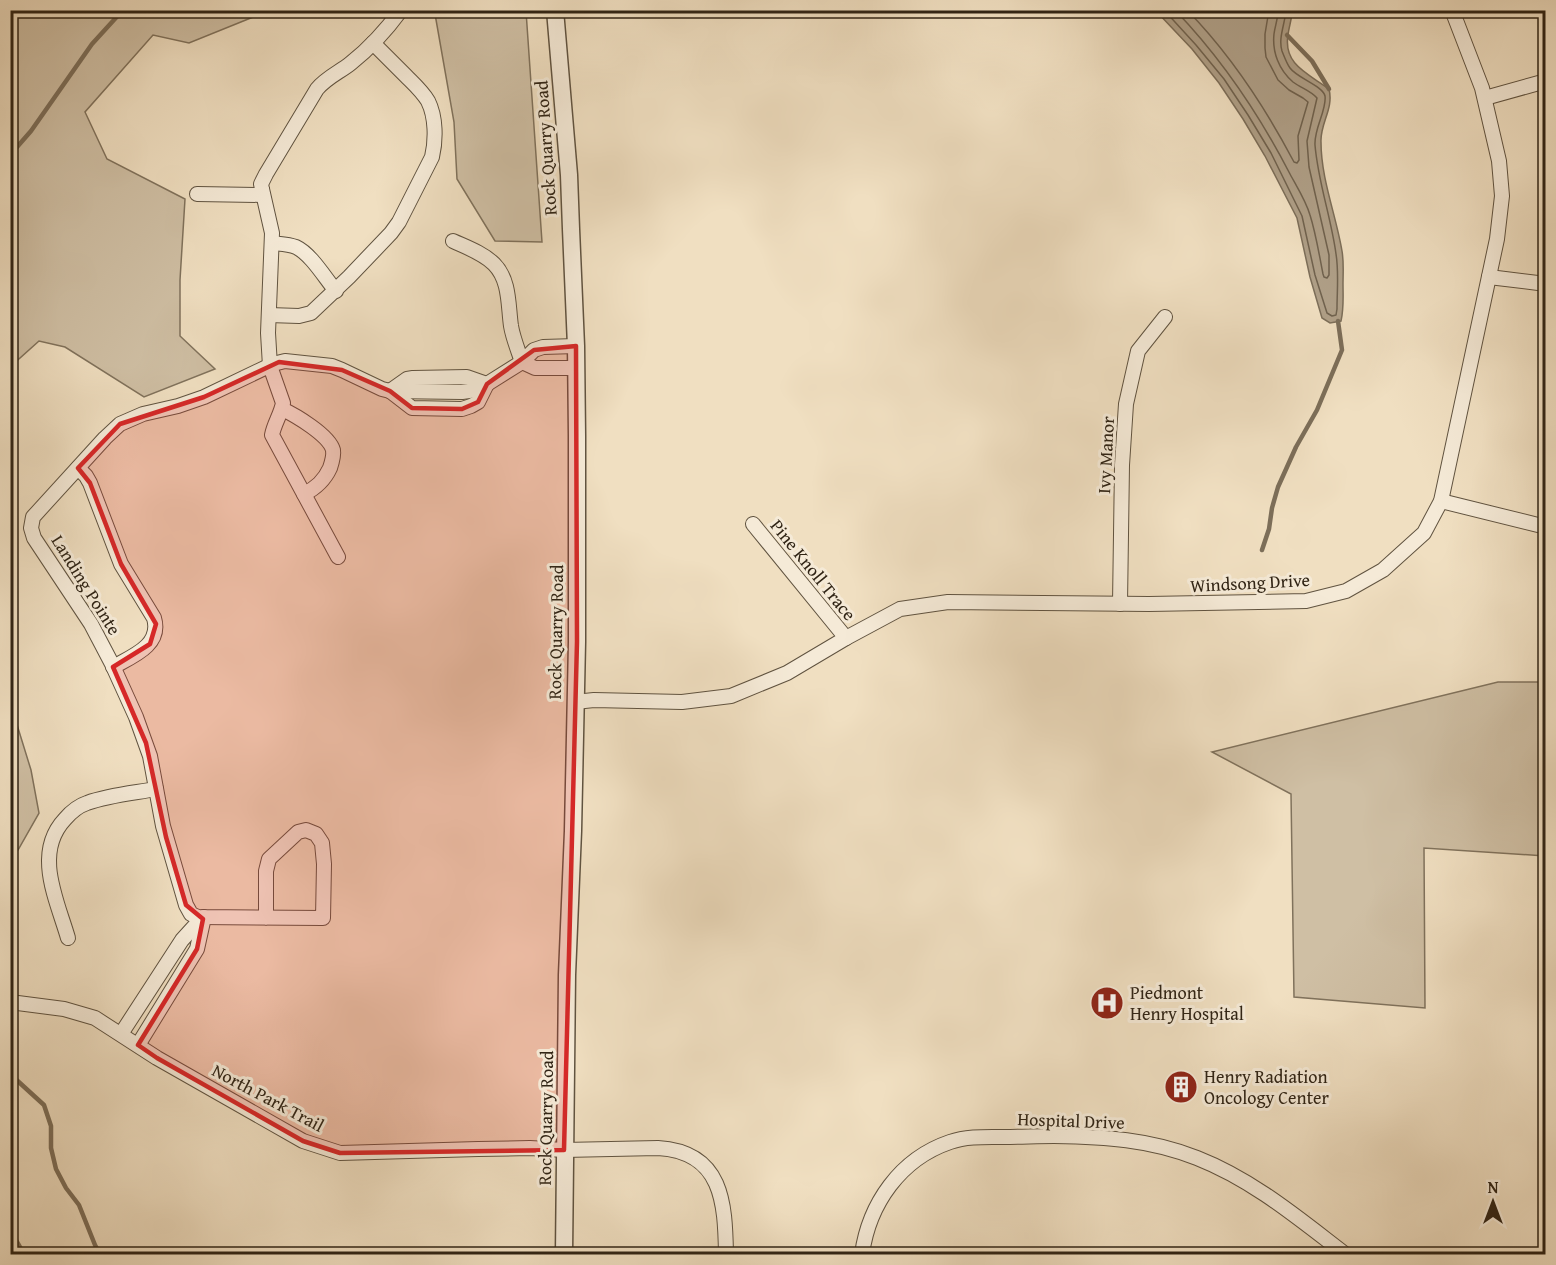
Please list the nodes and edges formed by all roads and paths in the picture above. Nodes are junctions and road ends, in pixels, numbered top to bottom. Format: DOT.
graph roads {
  1 [pos="401,10"];
  2 [pos="555,10"];
  3 [pos="1452,10"];
  4 [pos="373,43"];
  5 [pos="1545,81"];
  6 [pos="1485,98"];
  7 [pos="197,194"];
  8 [pos="263,195"];
  9 [pos="453,241"];
  10 [pos="272,243"];
  11 [pos="1489,277"];
  12 [pos="1545,284"];
  13 [pos="336,291"];
  14 [pos="269,315"];
  15 [pos="1165,317"];
  16 [pos="576,346"];
  17 [pos="522,362"];
  18 [pos="270,366"];
  19 [pos="576,368"];
  20 [pos="487,384"];
  21 [pos="390,391"];
  22 [pos="282,409"];
  23 [pos="78,468"];
  24 [pos="304,494"];
  25 [pos="1441,501"];
  26 [pos="753,524"];
  27 [pos="1545,527"];
  28 [pos="338,557"];
  29 [pos="1120,604"];
  30 [pos="846,638"];
  31 [pos="113,667"];
  32 [pos="575,702"];
  33 [pos="156,789"];
  34 [pos="204,917"];
  35 [pos="266,918"];
  36 [pos="68,938"];
  37 [pos="10,1002"];
  38 [pos="122,1034"];
  39 [pos="138,1045"];
  40 [pos="564,1150"];
  41 [pos="564,1254"];
  42 [pos="726,1254"];
  43 [pos="862,1254"];
  44 [pos="1345,1254"];
  1 -- 4 [label="street"];
  2 -- 16 [label="street, Rock Quarry Road"];
  3 -- 6 [label="street, Windsong Drive"];
  4 -- 8 [label="street"];
  4 -- 13 [label="street"];
  5 -- 6 [label="street"];
  6 -- 11 [label="street, Windsong Drive"];
  7 -- 8 [label="street"];
  8 -- 10 [label="street"];
  9 -- 17 [label="street"];
  10 -- 13 [label="street"];
  10 -- 14 [label="street"];
  11 -- 12 [label="street"];
  11 -- 25 [label="street, Windsong Drive"];
  13 -- 14 [label="street"];
  14 -- 18 [label="street"];
  15 -- 29 [label="street, Ivy Manor"];
  16 -- 17 [label="street, Landing Pointe"];
  16 -- 19 [label="street, Rock Quarry Road"];
  17 -- 19 [label="street"];
  17 -- 20 [label="street, Landing Pointe"];
  18 -- 21 [label="street, Landing Pointe"];
  18 -- 22 [label="street"];
  18 -- 23 [label="street, Landing Pointe"];
  19 -- 32 [label="street, Rock Quarry Road"];
  20 -- 21 [label="street"];
  20 -- 21 [label="street, Landing Pointe"];
  22 -- 24 [label="street"];
  22 -- 24 [label="street"];
  23 -- 31 [label="street, Landing Pointe"];
  23 -- 31 [label="street"];
  24 -- 28 [label="street"];
  25 -- 27 [label="street"];
  25 -- 29 [label="street, Windsong Drive"];
  26 -- 30 [label="street, Pine Knoll Trace"];
  29 -- 30 [label="street, Windsong Drive"];
  30 -- 32 [label="street, Windsong Drive"];
  31 -- 33 [label="street, Landing Pointe"];
  32 -- 40 [label="street, Rock Quarry Road"];
  33 -- 34 [label="street, Landing Pointe"];
  33 -- 36 [label="street"];
  34 -- 35 [label="street"];
  34 -- 38 [label="street"];
  34 -- 39 [label="street"];
  35 -- 35 [label="street"];
  37 -- 38 [label="street, North Park Trail"];
  38 -- 39 [label="street, North Park Trail"];
  39 -- 40 [label="street, North Park Trail"];
  40 -- 41 [label="street, Rock Quarry Road"];
  40 -- 42 [label="street, North Park Trail"];
  43 -- 44 [label="street, Hospital Drive"];
}
